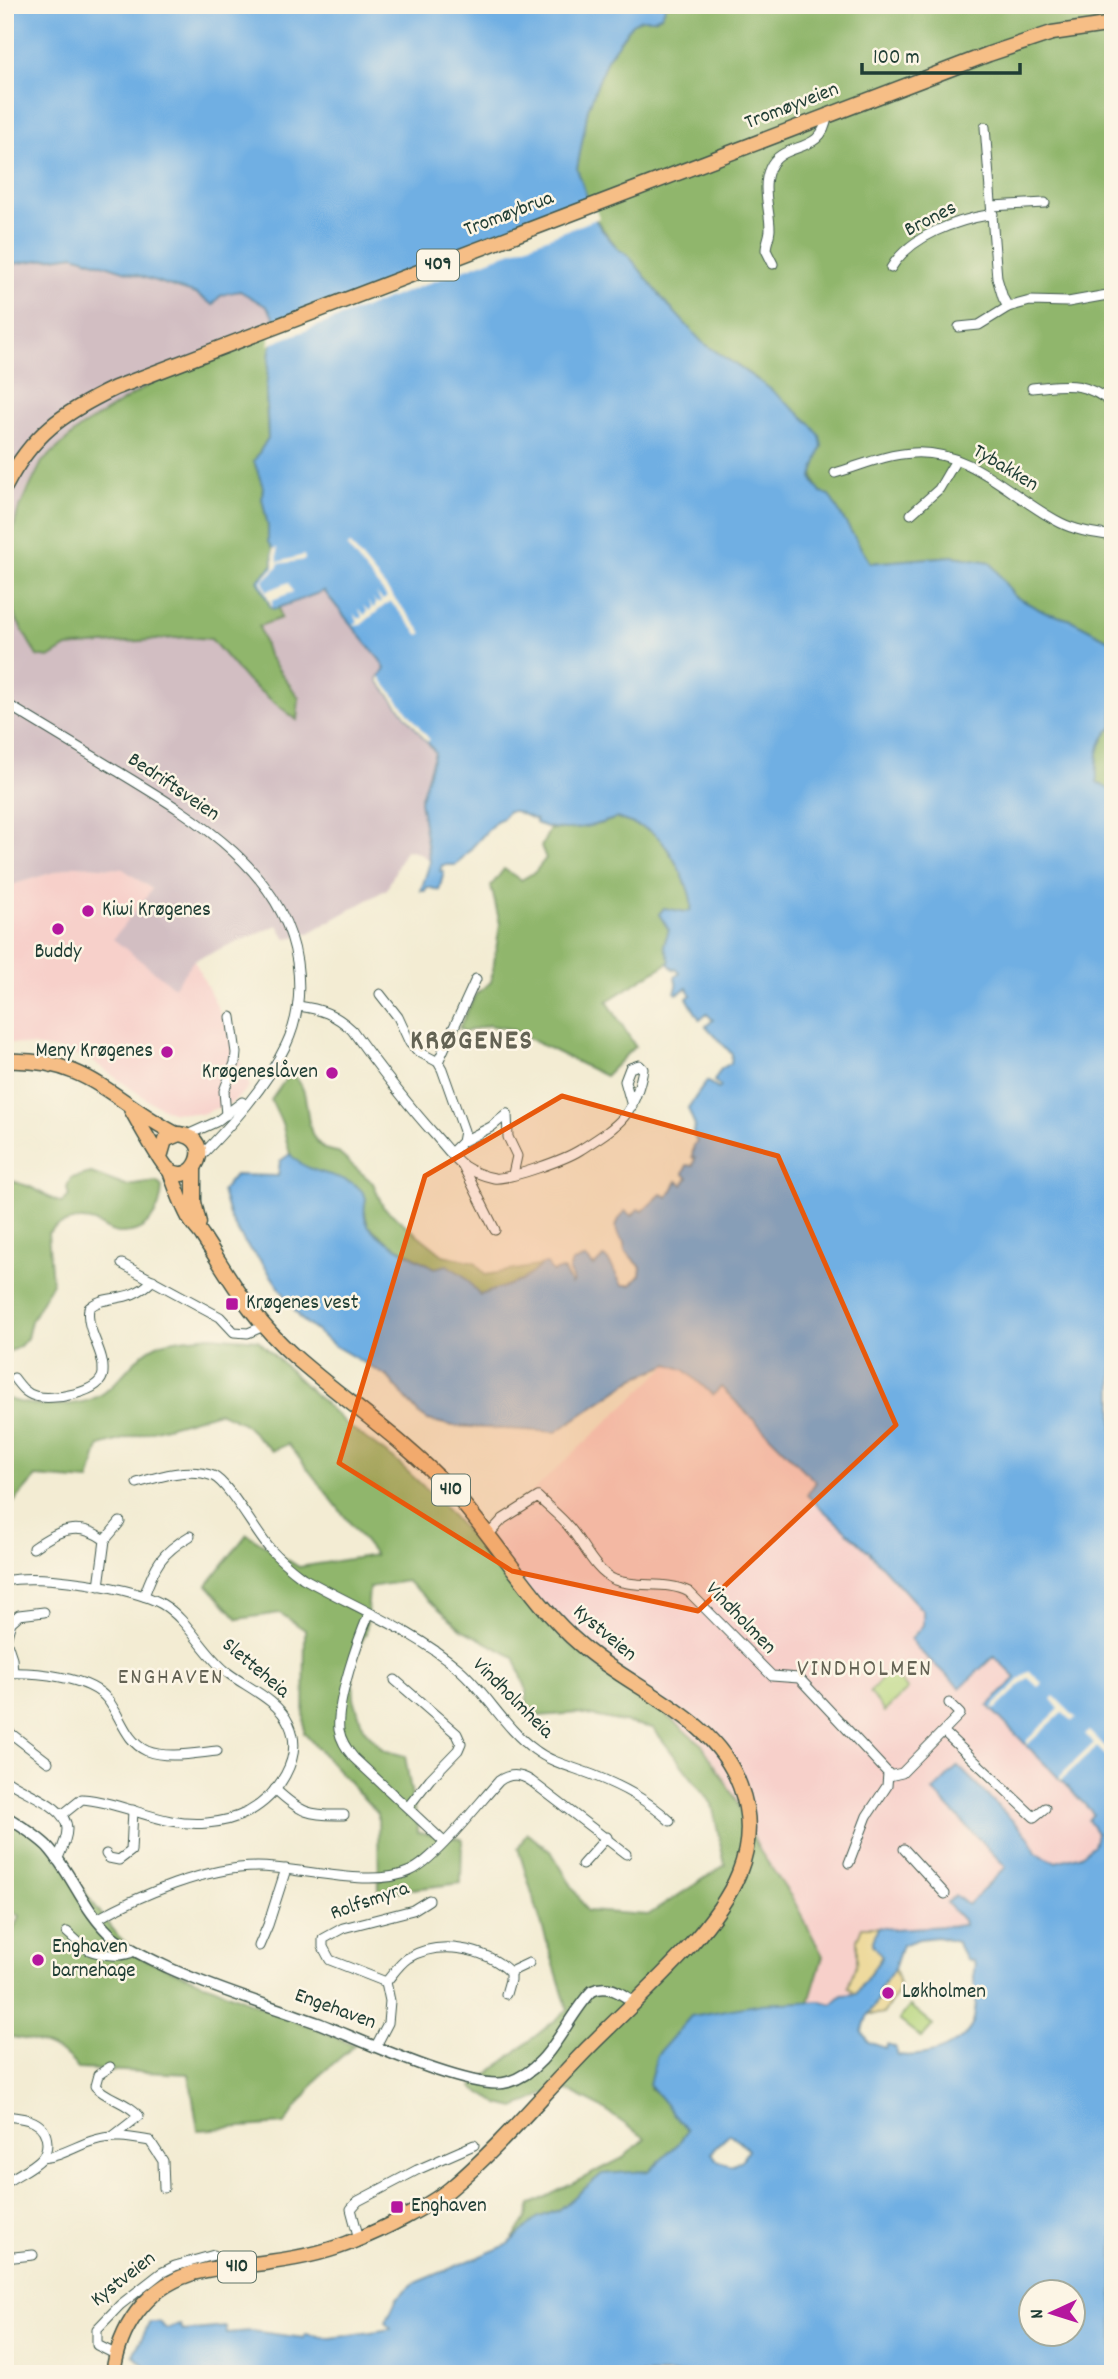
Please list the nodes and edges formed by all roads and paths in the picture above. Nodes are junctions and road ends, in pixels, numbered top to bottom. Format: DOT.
graph roads {
  1 [pos="1109,26"];
  2 [pos="827,116"];
  3 [pos="985,127"];
  4 [pos="739,150"];
  5 [pos="1045,203"];
  6 [pos="993,210"];
  7 [pos="773,264"];
  8 [pos="891,268"];
  9 [pos="1113,294"];
  10 [pos="1008,307"];
  11 [pos="959,327"];
  12 [pos="1032,388"];
  13 [pos="1113,404"];
  14 [pos="956,460"];
  15 [pos="835,474"];
  16 [pos="5,487"];
  17 [pos="911,514"];
  18 [pos="1113,536"];
  19 [pos="5,703"];
  20 [pos="476,979"];
  21 [pos="380,994"];
  22 [pos="298,1006"];
  23 [pos="230,1017"];
  24 [pos="5,1061"];
  25 [pos="438,1062"];
  26 [pos="257,1090"];
  27 [pos="632,1105"];
  28 [pos="130,1108"];
  29 [pos="226,1115"];
  30 [pos="181,1135"];
  31 [pos="462,1142"];
  32 [pos="451,1153"];
  33 [pos="160,1157"];
  34 [pos="196,1163"];
  35 [pos="462,1165"];
  36 [pos="170,1171"];
  37 [pos="513,1174"];
  38 [pos="495,1230"];
  39 [pos="200,1231"];
  40 [pos="121,1264"];
  41 [pos="153,1280"];
  42 [pos="264,1326"];
  43 [pos="14,1378"];
  44 [pos="137,1483"];
  45 [pos="120,1522"];
  46 [pos="489,1534"];
  47 [pos="190,1535"];
  48 [pos="105,1540"];
  49 [pos="33,1548"];
  50 [pos="5,1581"];
  51 [pos="99,1586"];
  52 [pos="144,1597"];
  53 [pos="44,1612"];
  54 [pos="369,1615"];
  55 [pos="9,1673"];
  56 [pos="395,1680"];
  57 [pos="949,1703"];
  58 [pos="5,1729"];
  59 [pos="944,1732"];
  60 [pos="217,1751"];
  61 [pos="48,1762"];
  62 [pos="889,1776"];
  63 [pos="5,1779"];
  64 [pos="275,1790"];
  65 [pos="408,1807"];
  66 [pos="1045,1808"];
  67 [pos="133,1810"];
  68 [pos="62,1815"];
  69 [pos="344,1815"];
  70 [pos="5,1816"];
  71 [pos="670,1821"];
  72 [pos="607,1837"];
  73 [pos="444,1842"];
  74 [pos="904,1849"];
  75 [pos="626,1853"];
  76 [pos="106,1854"];
  77 [pos="57,1860"];
  78 [pos="849,1863"];
  79 [pos="582,1865"];
  80 [pos="286,1869"];
  81 [pos="945,1894"];
  82 [pos="429,1900"];
  83 [pos="97,1919"];
  84 [pos="67,1932"];
  85 [pos="260,1946"];
  86 [pos="134,1951"];
  87 [pos="529,1963"];
  88 [pos="510,1972"];
  89 [pos="386,1982"];
  90 [pos="506,1994"];
  91 [pos="635,2003"];
  92 [pos="376,2046"];
  93 [pos="110,2067"];
  94 [pos="5,2116"];
  95 [pos="111,2137"];
  96 [pos="474,2145"];
  97 [pos="42,2158"];
  98 [pos="5,2183"];
  99 [pos="164,2188"];
  100 [pos="359,2239"];
  101 [pos="33,2255"];
  102 [pos="214,2255"];
  103 [pos="5,2258"];
  104 [pos="116,2354"];
  105 [pos="113,2374"];
  1 -- 2 [label="main road, Tromøyveien / 409"];
  2 -- 4 [label="main road, Tromøyveien / 409"];
  2 -- 7 [label="street"];
  3 -- 6 [label="street"];
  4 -- 16 [label="main road, Tromøybrua / 409"];
  5 -- 6 [label="street, Brones"];
  6 -- 8 [label="street, Brones"];
  6 -- 10 [label="street"];
  9 -- 10 [label="street"];
  10 -- 11 [label="street"];
  12 -- 13 [label="street"];
  14 -- 15 [label="street, Tybakken"];
  14 -- 17 [label="street"];
  14 -- 18 [label="street, Tybakken"];
  19 -- 22 [label="street, Bedriftsveien"];
  20 -- 25 [label="street"];
  21 -- 25 [label="street"];
  22 -- 26 [label="street, Bedriftsveien"];
  22 -- 32 [label="street"];
  23 -- 29 [label="street"];
  24 -- 28 [label="main road, 410"];
  25 -- 31 [label="street"];
  26 -- 29 [label="street, Bedriftsveien"];
  26 -- 34 [label="street, Bedriftsveien"];
  27 -- 37 [label="street"];
  28 -- 30 [label="main road, 410"];
  28 -- 33 [label="main road, 410"];
  29 -- 30 [label="street, Bedriftsveien"];
  30 -- 33 [label="main road"];
  30 -- 34 [label="main road, 410"];
  31 -- 32 [label="street"];
  31 -- 37 [label="street"];
  32 -- 35 [label="street"];
  33 -- 36 [label="main road, 410"];
  34 -- 36 [label="main road"];
  34 -- 39 [label="main road, Kystveien / 410"];
  35 -- 37 [label="street"];
  35 -- 38 [label="street"];
  36 -- 39 [label="main road, Kystveien / 410"];
  39 -- 42 [label="main road, Kystveien / 410"];
  40 -- 41 [label="street"];
  41 -- 42 [label="street"];
  41 -- 43 [label="street"];
  42 -- 46 [label="main road, Kystveien / 410"];
  44 -- 54 [label="street, Vindholmheia"];
  45 -- 48 [label="street"];
  46 -- 62 [label="street, Vindholmen"];
  46 -- 91 [label="main road, Kystveien / 410"];
  47 -- 52 [label="street"];
  48 -- 49 [label="street"];
  48 -- 51 [label="street"];
  50 -- 51 [label="street, Sletteheia"];
  51 -- 52 [label="street, Sletteheia"];
  52 -- 64 [label="street, Sletteheia"];
  53 -- 55 [label="street"];
  54 -- 65 [label="street"];
  54 -- 71 [label="street, Vindholmheia"];
  55 -- 60 [label="street"];
  56 -- 65 [label="street"];
  57 -- 59 [label="street"];
  58 -- 61 [label="street"];
  59 -- 62 [label="street"];
  59 -- 66 [label="street"];
  62 -- 78 [label="street"];
  63 -- 68 [label="street"];
  64 -- 67 [label="street, Sletteheia"];
  64 -- 69 [label="street"];
  65 -- 73 [label="street"];
  67 -- 68 [label="street, Sletteheia"];
  67 -- 76 [label="street"];
  68 -- 77 [label="street"];
  70 -- 77 [label="street, Engehaven"];
  72 -- 73 [label="street"];
  72 -- 75 [label="street"];
  72 -- 79 [label="street"];
  73 -- 80 [label="street"];
  74 -- 81 [label="street"];
  77 -- 83 [label="street, Engehaven"];
  80 -- 83 [label="street"];
  80 -- 85 [label="street"];
  82 -- 89 [label="street, Rolfsmyra"];
  83 -- 86 [label="street, Engehaven"];
  84 -- 86 [label="street"];
  86 -- 92 [label="street, Engehaven"];
  87 -- 88 [label="street"];
  88 -- 89 [label="street"];
  88 -- 90 [label="street"];
  89 -- 92 [label="street"];
  91 -- 92 [label="street, Engehaven"];
  91 -- 100 [label="main road, Kystveien / 410"];
  93 -- 95 [label="street"];
  94 -- 97 [label="street"];
  95 -- 97 [label="street"];
  95 -- 99 [label="street"];
  96 -- 100 [label="street"];
  97 -- 98 [label="street"];
  100 -- 104 [label="main road, Kystveien / 410"];
  101 -- 103 [label="street"];
  102 -- 104 [label="street, Kystveien"];
  104 -- 105 [label="main road, Kystveien / 410"];
}
